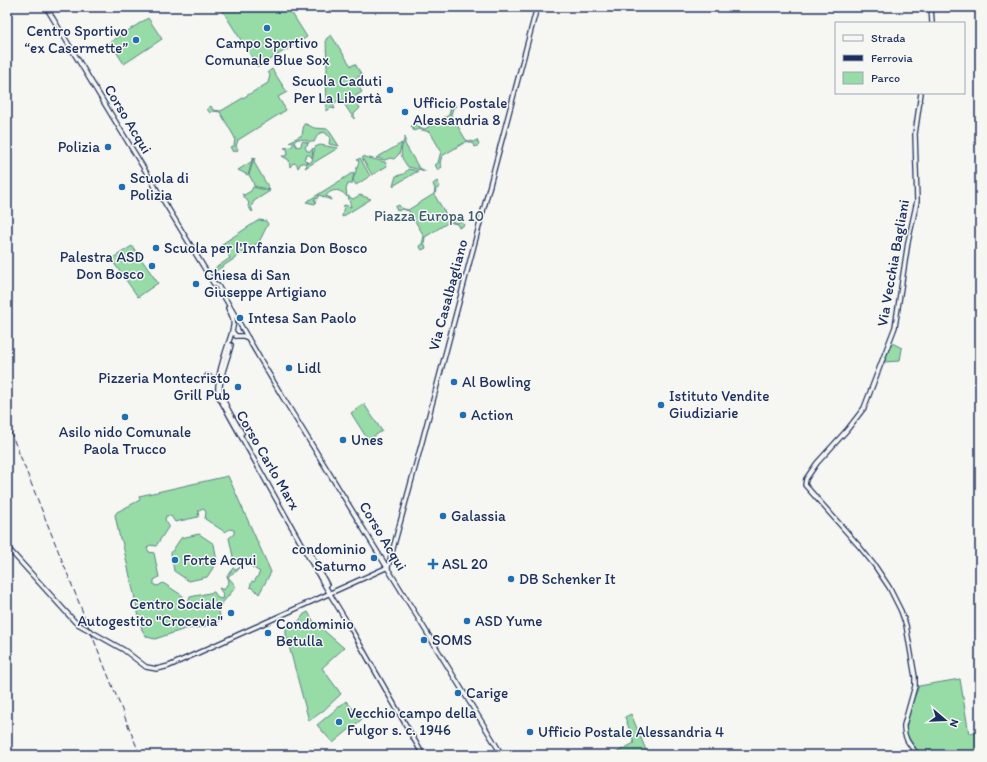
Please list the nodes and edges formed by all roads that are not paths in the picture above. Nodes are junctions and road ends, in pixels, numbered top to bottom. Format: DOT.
graph roads {
  1 [pos="46,7"];
  2 [pos="537,7"];
  3 [pos="931,7"];
  4 [pos="932,22"];
  5 [pos="921,94"];
  6 [pos="214,282"];
  7 [pos="234,327"];
  8 [pos="242,328"];
  9 [pos="232,332"];
  10 [pos="238,336"];
  11 [pos="250,341"];
  12 [pos="207,376"];
  13 [pos="220,380"];
  14 [pos="7,546"];
  15 [pos="388,566"];
  16 [pos="330,593"];
  17 [pos="423,755"];
  18 [pos="502,755"];
  19 [pos="918,755"];
  1 -- 6 [label="street, Corso Acqui"];
  2 -- 15 [label="street, Via Casalbagliano"];
  3 -- 4 [label="street"];
  5 -- 19 [label="street, Via Vecchia Bagliani"];
  6 -- 7 [label="street, Corso Acqui"];
  6 -- 8 [label="street, Corso Acqui"];
  7 -- 8 [label="street"];
  7 -- 9 [label="street"];
  8 -- 10 [label="street"];
  8 -- 11 [label="street, Corso Acqui"];
  9 -- 10 [label="street"];
  9 -- 13 [label="street, Corso Carlo Marx"];
  10 -- 11 [label="street"];
  10 -- 13 [label="street, Corso Carlo Marx"];
  11 -- 15 [label="street, Corso Acqui"];
  12 -- 13 [label="street"];
  13 -- 16 [label="street, Corso Carlo Marx"];
  14 -- 16 [label="street"];
  15 -- 16 [label="street"];
  15 -- 18 [label="street, Corso Acqui"];
  16 -- 17 [label="street, Corso Carlo Marx"];
}
